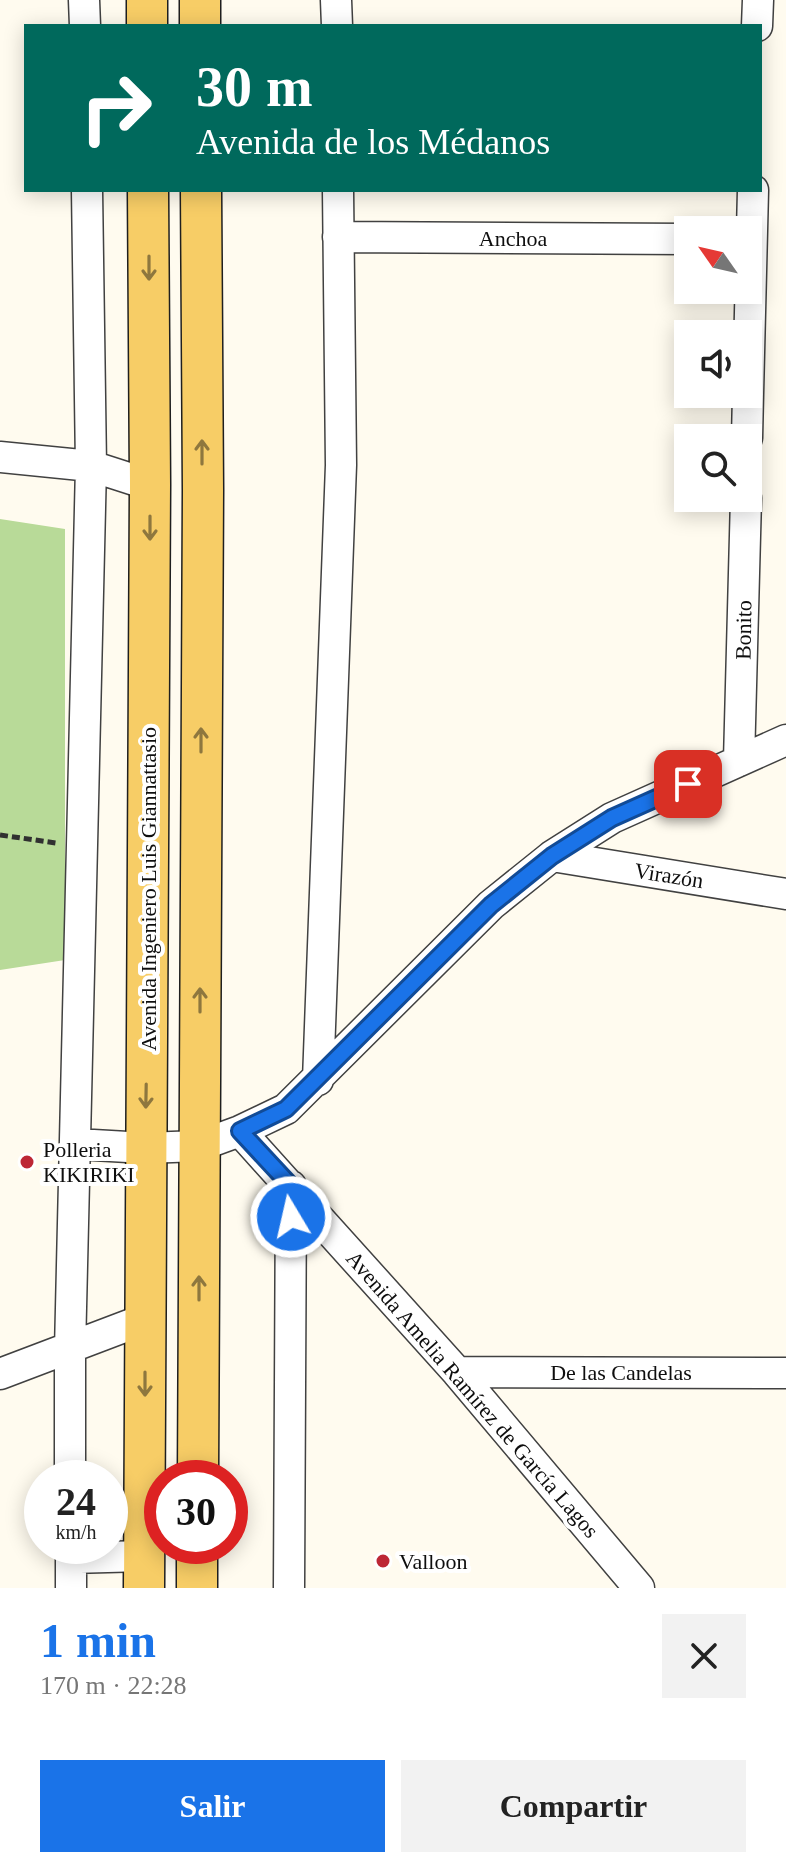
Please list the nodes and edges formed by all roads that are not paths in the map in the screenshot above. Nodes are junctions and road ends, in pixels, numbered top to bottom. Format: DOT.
graph roads {
  1 [pos="84,0"];
  2 [pos="147,0"];
  3 [pos="200,0"];
  4 [pos="336,0"];
  5 [pos="758,0"];
  6 [pos="85,24"];
  7 [pos="147,24"];
  8 [pos="200,24"];
  9 [pos="337,24"];
  10 [pos="757,24"];
  11 [pos="87,192"];
  12 [pos="148,192"];
  13 [pos="201,192"];
  14 [pos="338,192"];
  15 [pos="753,192"];
  16 [pos="751,216"];
  17 [pos="338,237"];
  18 [pos="674,239"];
  19 [pos="0,457"];
  20 [pos="91,466"];
  21 [pos="150,485"];
  22 [pos="746,512"];
  23 [pos="786,740"];
  24 [pos="739,761"];
  25 [pos="552,856"];
  26 [pos="786,894"];
  27 [pos="318,1080"];
  28 [pos="240,1131"];
  29 [pos="76,1144"];
  30 [pos="199,1146"];
  31 [pos="145,1148"];
  32 [pos="291,1186"];
  33 [pos="145,1319"];
  34 [pos="70,1350"];
  35 [pos="457,1372"];
  36 [pos="786,1373"];
  37 [pos="0,1374"];
  38 [pos="70,1460"];
  39 [pos="198,1460"];
  40 [pos="71,1564"];
  41 [pos="115,1564"];
  42 [pos="197,1564"];
  43 [pos="144,1572"];
  44 [pos="71,1588"];
  45 [pos="197,1588"];
  46 [pos="289,1588"];
  47 [pos="639,1588"];
  1 -- 6 [label="street"];
  2 -- 7 [label="main road"];
  3 -- 8 [label="main road"];
  4 -- 9 [label="street"];
  5 -- 10 [label="street"];
  11 -- 20 [label="street"];
  12 -- 21 [label="main road, Avenida Ingeniero Luis Giannattasio, one-way"];
  30 -- 13 [label="main road, one-way"];
  14 -- 17 [label="street"];
  15 -- 16 [label="street"];
  17 -- 18 [label="street, Anchoa"];
  17 -- 27 [label="street"];
  19 -- 20 [label="street"];
  20 -- 21 [label="street"];
  20 -- 29 [label="street"];
  21 -- 31 [label="main road, Avenida Ingeniero Luis Giannattasio, one-way"];
  22 -- 24 [label="street, Bonito"];
  23 -- 24 [label="street"];
  24 -- 25 [label="street"];
  25 -- 26 [label="street, Virazón"];
  25 -- 27 [label="street"];
  27 -- 28 [label="street"];
  28 -- 30 [label="street"];
  28 -- 32 [label="street, Avenida Amelia Ramírez de García Lagos"];
  29 -- 31 [label="street"];
  29 -- 34 [label="street"];
  30 -- 31 [label="street"];
  39 -- 30 [label="main road, one-way"];
  31 -- 33 [label="main road, Avenida Ingeniero Luis Giannattasio"];
  32 -- 35 [label="street, Avenida Amelia Ramírez de García Lagos"];
  32 -- 46 [label="street"];
  33 -- 34 [label="street"];
  33 -- 43 [label="main road, Avenida Ingeniero Luis Giannattasio, one-way"];
  34 -- 37 [label="street"];
  34 -- 38 [label="street"];
  35 -- 36 [label="street, De las Candelas"];
  35 -- 47 [label="street, Avenida Amelia Ramírez de García Lagos"];
  40 -- 44 [label="street"];
  41 -- 43 [label="street"];
  42 -- 45 [label="main road"];
}
